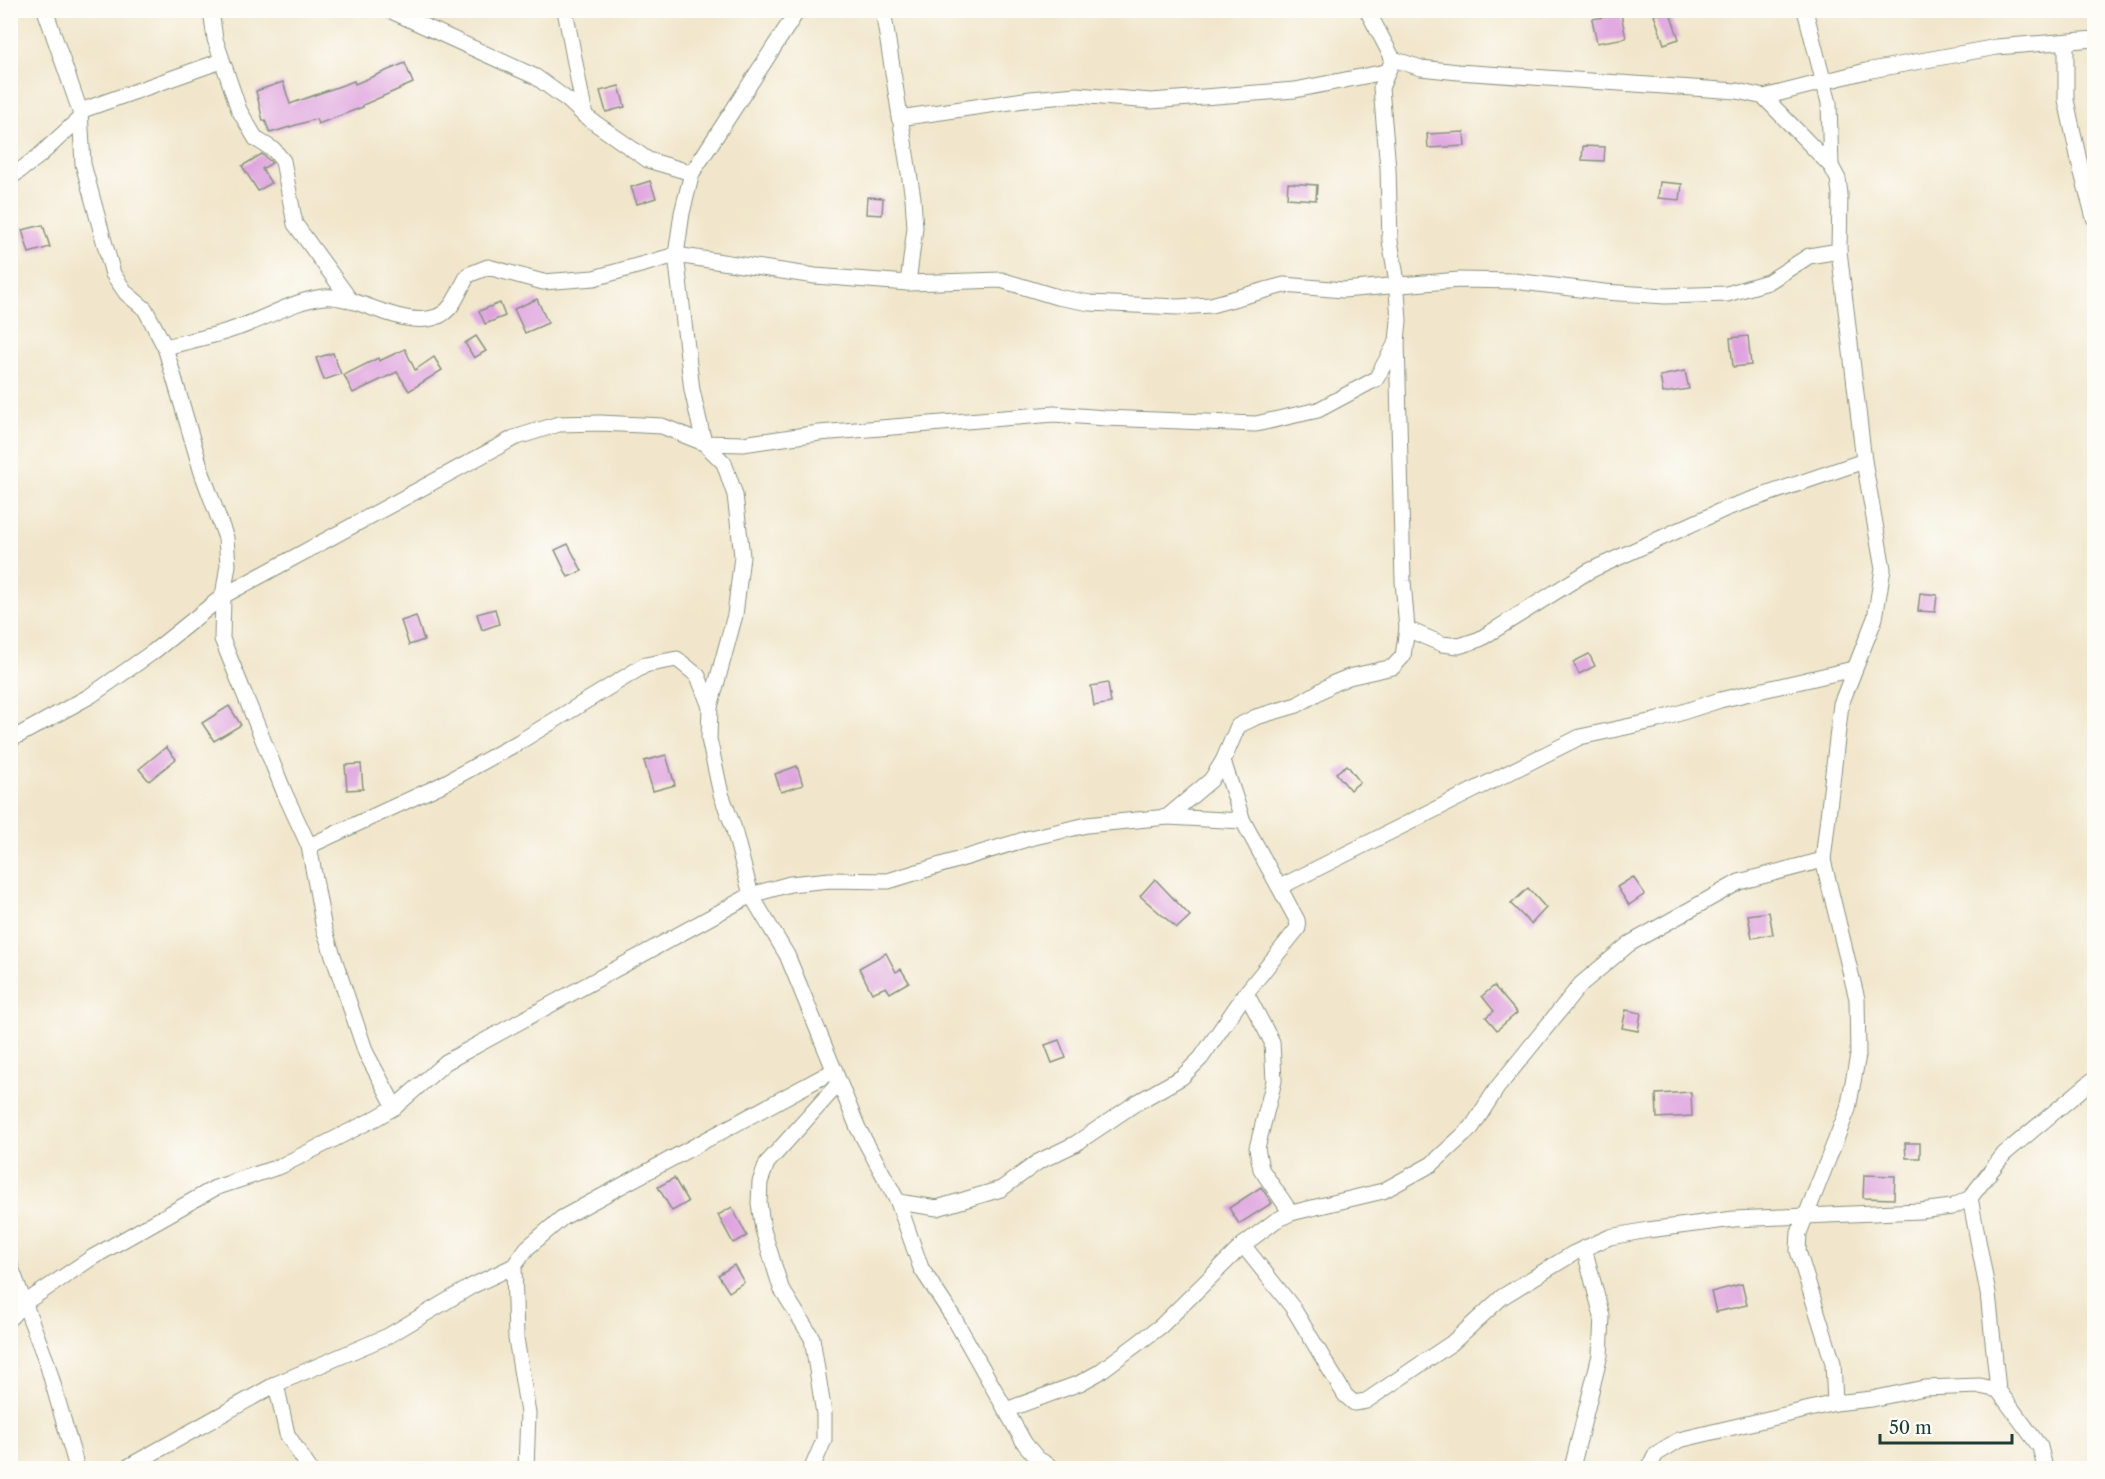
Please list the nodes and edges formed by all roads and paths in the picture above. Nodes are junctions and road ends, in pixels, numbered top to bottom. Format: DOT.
graph roads {
  1 [pos="45,10"];
  2 [pos="211,10"];
  3 [pos="389,10"];
  4 [pos="565,10"];
  5 [pos="798,10"];
  6 [pos="883,10"];
  7 [pos="1367,10"];
  8 [pos="1805,10"];
  9 [pos="2094,39"];
  10 [pos="2066,42"];
  11 [pos="221,61"];
  12 [pos="1389,66"];
  13 [pos="1824,82"];
  14 [pos="1764,97"];
  15 [pos="80,115"];
  16 [pos="585,117"];
  17 [pos="899,118"];
  18 [pos="1831,166"];
  19 [pos="693,173"];
  20 [pos="10,178"];
  21 [pos="2094,218"];
  22 [pos="1839,251"];
  23 [pos="676,255"];
  24 [pos="908,283"];
  25 [pos="1396,285"];
  26 [pos="351,301"];
  27 [pos="1397,341"];
  28 [pos="165,347"];
  29 [pos="704,443"];
  30 [pos="1864,461"];
  31 [pos="223,596"];
  32 [pos="1407,629"];
  33 [pos="1853,669"];
  34 [pos="710,707"];
  35 [pos="10,740"];
  36 [pos="1223,761"];
  37 [pos="1167,817"];
  38 [pos="1243,821"];
  39 [pos="309,846"];
  40 [pos="1823,860"];
  41 [pos="1280,887"];
  42 [pos="751,895"];
  43 [pos="1246,993"];
  44 [pos="837,1077"];
  45 [pos="2094,1079"];
  46 [pos="395,1107"];
  47 [pos="1970,1198"];
  48 [pos="898,1202"];
  49 [pos="1291,1213"];
  50 [pos="1808,1214"];
  51 [pos="1243,1245"];
  52 [pos="1584,1248"];
  53 [pos="10,1265"];
  54 [pos="514,1266"];
  55 [pos="23,1304"];
  56 [pos="10,1317"];
  57 [pos="276,1384"];
  58 [pos="1998,1390"];
  59 [pos="1835,1403"];
  60 [pos="1006,1410"];
  61 [pos="77,1468"];
  62 [pos="126,1468"];
  63 [pos="309,1468"];
  64 [pos="526,1468"];
  65 [pos="812,1468"];
  66 [pos="1053,1468"];
  67 [pos="1572,1468"];
  68 [pos="1649,1468"];
  69 [pos="2045,1468"];
  1 -- 15 [label="street"];
  2 -- 11 [label="street"];
  3 -- 16 [label="street"];
  4 -- 16 [label="street"];
  5 -- 19 [label="street"];
  6 -- 17 [label="street"];
  7 -- 12 [label="street"];
  8 -- 13 [label="street"];
  9 -- 10 [label="street"];
  10 -- 13 [label="street"];
  10 -- 21 [label="street"];
  11 -- 15 [label="street"];
  11 -- 26 [label="street"];
  12 -- 14 [label="street"];
  12 -- 17 [label="street"];
  12 -- 25 [label="street"];
  13 -- 14 [label="street"];
  13 -- 18 [label="street"];
  14 -- 18 [label="street"];
  15 -- 20 [label="street"];
  15 -- 28 [label="street"];
  16 -- 19 [label="street"];
  17 -- 24 [label="street"];
  18 -- 22 [label="street"];
  19 -- 23 [label="street"];
  22 -- 25 [label="street"];
  22 -- 30 [label="street"];
  23 -- 24 [label="street"];
  23 -- 26 [label="street"];
  23 -- 29 [label="street"];
  24 -- 25 [label="street"];
  25 -- 27 [label="street"];
  26 -- 28 [label="street"];
  27 -- 29 [label="street"];
  27 -- 32 [label="street"];
  28 -- 31 [label="street"];
  29 -- 31 [label="street"];
  29 -- 34 [label="street"];
  30 -- 32 [label="street"];
  30 -- 33 [label="street"];
  31 -- 35 [label="street"];
  31 -- 39 [label="street"];
  32 -- 36 [label="street"];
  33 -- 40 [label="street"];
  33 -- 41 [label="street"];
  34 -- 39 [label="street"];
  34 -- 42 [label="street"];
  36 -- 37 [label="street"];
  36 -- 38 [label="street"];
  37 -- 38 [label="street"];
  37 -- 42 [label="street"];
  38 -- 41 [label="street"];
  39 -- 46 [label="street"];
  40 -- 49 [label="street"];
  40 -- 50 [label="street"];
  41 -- 43 [label="street"];
  42 -- 44 [label="street"];
  42 -- 46 [label="street"];
  43 -- 48 [label="street"];
  43 -- 49 [label="street"];
  44 -- 48 [label="street"];
  44 -- 54 [label="street"];
  44 -- 65 [label="street"];
  45 -- 47 [label="street"];
  46 -- 55 [label="street"];
  47 -- 50 [label="street"];
  47 -- 58 [label="street"];
  48 -- 60 [label="street"];
  49 -- 51 [label="street"];
  50 -- 52 [label="street"];
  50 -- 59 [label="street"];
  51 -- 52 [label="street"];
  51 -- 60 [label="street"];
  52 -- 67 [label="street"];
  53 -- 55 [label="street"];
  54 -- 57 [label="street"];
  54 -- 64 [label="street"];
  55 -- 56 [label="street"];
  55 -- 61 [label="street"];
  57 -- 62 [label="street"];
  57 -- 63 [label="street"];
  58 -- 59 [label="street"];
  58 -- 69 [label="street"];
  59 -- 68 [label="street"];
  60 -- 66 [label="street"];
}
